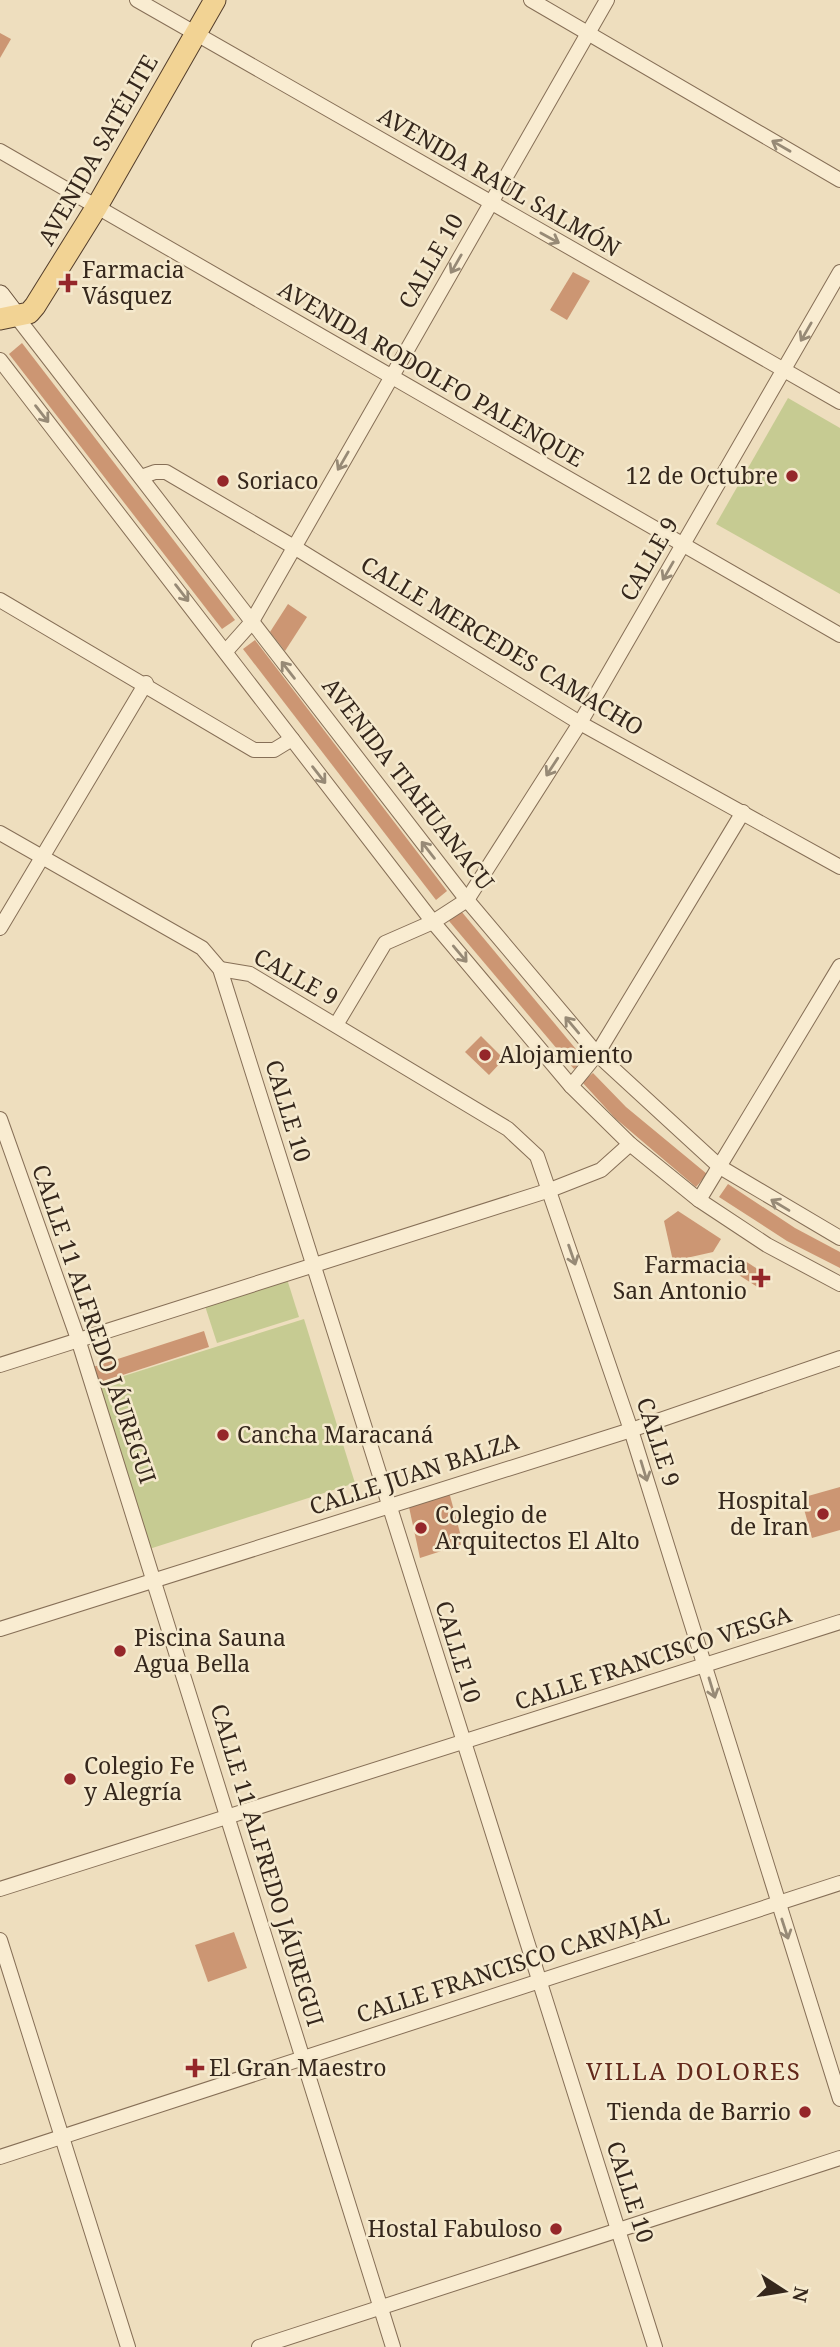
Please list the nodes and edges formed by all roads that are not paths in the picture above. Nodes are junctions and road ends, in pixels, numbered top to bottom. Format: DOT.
graph roads {
  1 [pos="137,0"];
  2 [pos="215,0"];
  3 [pos="531,0"];
  4 [pos="607,0"];
  5 [pos="588,34"];
  6 [pos="195,35"];
  7 [pos="0,151"];
  8 [pos="840,180"];
  9 [pos="490,204"];
  10 [pos="96,208"];
  11 [pos="840,272"];
  12 [pos="0,295"];
  13 [pos="8,318"];
  14 [pos="0,360"];
  15 [pos="784,369"];
  16 [pos="391,378"];
  17 [pos="840,402"];
  18 [pos="141,477"];
  19 [pos="683,545"];
  20 [pos="294,547"];
  21 [pos="0,600"];
  22 [pos="251,623"];
  23 [pos="840,635"];
  24 [pos="226,650"];
  25 [pos="146,683"];
  26 [pos="580,723"];
  27 [pos="292,739"];
  28 [pos="743,812"];
  29 [pos="0,834"];
  30 [pos="41,858"];
  31 [pos="840,867"];
  32 [pos="467,900"];
  33 [pos="433,922"];
  34 [pos="0,928"];
  35 [pos="840,967"];
  36 [pos="220,969"];
  37 [pos="336,1025"];
  38 [pos="597,1054"];
  39 [pos="571,1086"];
  40 [pos="0,1119"];
  41 [pos="629,1144"];
  42 [pos="720,1167"];
  43 [pos="550,1190"];
  44 [pos="699,1200"];
  45 [pos="840,1238"];
  46 [pos="312,1265"];
  47 [pos="840,1284"];
  48 [pos="78,1339"];
  49 [pos="840,1358"];
  50 [pos="0,1365"];
  51 [pos="631,1430"];
  52 [pos="390,1506"];
  53 [pos="155,1581"];
  54 [pos="840,1622"];
  55 [pos="0,1629"];
  56 [pos="705,1664"];
  57 [pos="463,1744"];
  58 [pos="228,1817"];
  59 [pos="840,1883"];
  60 [pos="0,1889"];
  61 [pos="777,1902"];
  62 [pos="0,1940"];
  63 [pos="539,1980"];
  64 [pos="303,2058"];
  65 [pos="840,2099"];
  66 [pos="62,2139"];
  67 [pos="0,2157"];
  68 [pos="840,2158"];
  69 [pos="618,2231"];
  70 [pos="380,2308"];
  71 [pos="128,2347"];
  72 [pos="259,2347"];
  73 [pos="393,2347"];
  74 [pos="655,2347"];
  1 -- 6 [label="street, AVENIDA RAUL SALMÓN"];
  2 -- 6 [label="main road, AVENIDA SATÉLITE"];
  3 -- 5 [label="street"];
  4 -- 5 [label="street, CALLE 10"];
  8 -- 5 [label="street, one-way"];
  5 -- 9 [label="street, CALLE 10"];
  6 -- 9 [label="street, AVENIDA RAUL SALMÓN"];
  6 -- 10 [label="main road, AVENIDA SATÉLITE"];
  7 -- 10 [label="street, AVENIDA RODOLFO PALENQUE"];
  9 -- 15 [label="street, AVENIDA RAUL SALMÓN, one-way"];
  9 -- 16 [label="street, CALLE 10, one-way"];
  10 -- 13 [label="main road, AVENIDA SATÉLITE"];
  10 -- 16 [label="street, AVENIDA RODOLFO PALENQUE"];
  11 -- 15 [label="street, CALLE 9, one-way"];
  12 -- 13 [label="main road, AVENIDA TIAHUANACU"];
  13 -- 18 [label="street, AVENIDA TIAHUANACU"];
  14 -- 24 [label="street, one-way"];
  15 -- 17 [label="street, AVENIDA RAUL SALMÓN"];
  15 -- 19 [label="street, CALLE 9"];
  16 -- 19 [label="street, AVENIDA RODOLFO PALENQUE"];
  16 -- 20 [label="street, CALLE 10, one-way"];
  18 -- 20 [label="street, CALLE MERCEDES CAMACHO"];
  18 -- 22 [label="street, AVENIDA TIAHUANACU"];
  19 -- 23 [label="street, AVENIDA RODOLFO PALENQUE"];
  19 -- 26 [label="street, CALLE 9, one-way"];
  20 -- 22 [label="street, CALLE 10"];
  20 -- 26 [label="street, CALLE MERCEDES CAMACHO"];
  21 -- 25 [label="street"];
  22 -- 24 [label="street, CALLE 10"];
  32 -- 22 [label="street, AVENIDA TIAHUANACU, one-way"];
  24 -- 27 [label="street"];
  25 -- 27 [label="street"];
  25 -- 30 [label="street"];
  26 -- 28 [label="street, CALLE MERCEDES CAMACHO"];
  26 -- 32 [label="street, CALLE 9, one-way"];
  27 -- 33 [label="street, one-way"];
  28 -- 31 [label="street, CALLE MERCEDES CAMACHO"];
  28 -- 38 [label="street"];
  29 -- 30 [label="street"];
  30 -- 34 [label="street"];
  30 -- 36 [label="street"];
  32 -- 33 [label="street, CALLE 9"];
  38 -- 32 [label="street, AVENIDA TIAHUANACU, one-way"];
  33 -- 37 [label="street, CALLE 9"];
  33 -- 39 [label="street, one-way"];
  35 -- 42 [label="street"];
  36 -- 37 [label="street, CALLE 9"];
  36 -- 46 [label="street, CALLE 10"];
  37 -- 43 [label="street, CALLE 9"];
  38 -- 39 [label="street"];
  38 -- 42 [label="street, AVENIDA TIAHUANACU"];
  39 -- 41 [label="street"];
  40 -- 48 [label="street, CALLE 11 ALFREDO JÁUREGUI"];
  41 -- 43 [label="street"];
  41 -- 44 [label="street"];
  42 -- 44 [label="street"];
  45 -- 42 [label="street, AVENIDA TIAHUANACU, one-way"];
  43 -- 46 [label="street"];
  43 -- 51 [label="street, CALLE 9, one-way"];
  44 -- 47 [label="street"];
  46 -- 48 [label="street"];
  46 -- 52 [label="street, CALLE 10"];
  48 -- 50 [label="street"];
  48 -- 53 [label="street, CALLE 11 ALFREDO JÁUREGUI"];
  49 -- 51 [label="street, CALLE JUAN BALZA"];
  51 -- 52 [label="street, CALLE JUAN BALZA"];
  51 -- 56 [label="street, CALLE 9, one-way"];
  52 -- 53 [label="street, CALLE JUAN BALZA"];
  52 -- 57 [label="street, CALLE 10"];
  53 -- 55 [label="street, CALLE JUAN BALZA"];
  53 -- 58 [label="street, CALLE 11 ALFREDO JÁUREGUI"];
  54 -- 56 [label="street, CALLE FRANCISCO VESGA"];
  56 -- 57 [label="street, CALLE FRANCISCO VESGA"];
  56 -- 61 [label="street, CALLE 9, one-way"];
  57 -- 58 [label="street, CALLE FRANCISCO VESGA"];
  57 -- 63 [label="street, CALLE 10"];
  58 -- 60 [label="street, CALLE FRANCISCO VESGA"];
  58 -- 64 [label="street, CALLE 11 ALFREDO JÁUREGUI"];
  59 -- 61 [label="street, CALLE FRANCISCO CARVAJAL"];
  61 -- 63 [label="street, CALLE FRANCISCO CARVAJAL"];
  61 -- 65 [label="street, CALLE 9, one-way"];
  62 -- 66 [label="street"];
  63 -- 64 [label="street, CALLE FRANCISCO CARVAJAL"];
  63 -- 69 [label="street, CALLE 10"];
  64 -- 66 [label="street, CALLE FRANCISCO CARVAJAL"];
  64 -- 70 [label="street, CALLE 11 ALFREDO JÁUREGUI"];
  66 -- 67 [label="street, CALLE FRANCISCO CARVAJAL"];
  66 -- 71 [label="street"];
  68 -- 69 [label="street"];
  69 -- 70 [label="street"];
  69 -- 74 [label="street, CALLE 10"];
  70 -- 72 [label="street"];
  70 -- 73 [label="street, CALLE 11 ALFREDO JÁUREGUI"];
}
